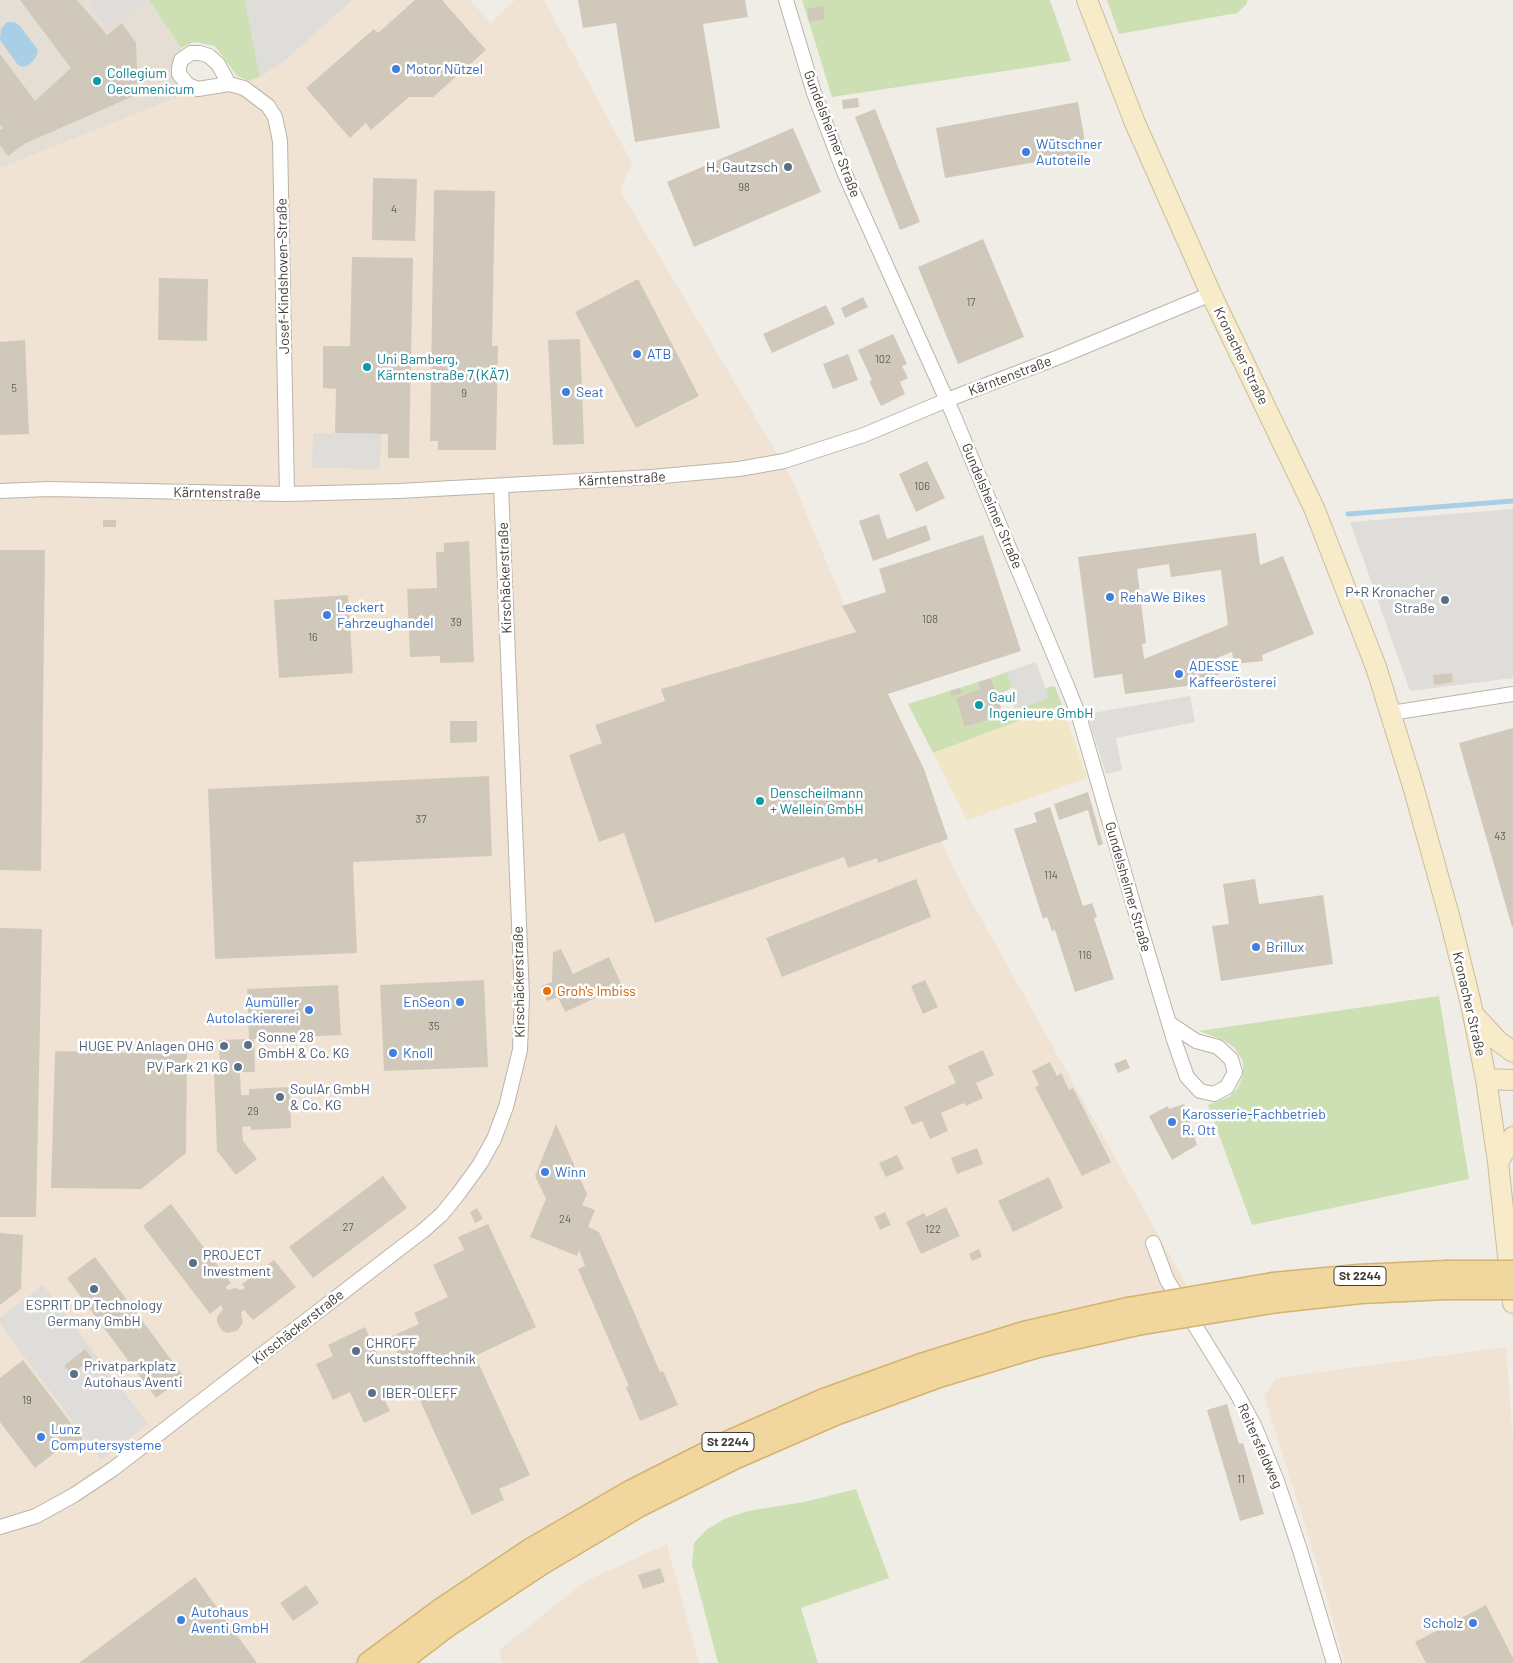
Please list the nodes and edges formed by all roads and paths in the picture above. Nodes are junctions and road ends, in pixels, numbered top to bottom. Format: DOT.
graph roads {
  1 [pos="786,0"];
  2 [pos="1087,0"];
  3 [pos="229,84"];
  4 [pos="1211,294"];
  5 [pos="947,400"];
  6 [pos="501,486"];
  7 [pos="0,491"];
  8 [pos="287,494"];
  9 [pos="1513,694"];
  10 [pos="1391,713"];
  11 [pos="1473,1014"];
  12 [pos="1169,1023"];
  13 [pos="1513,1052"];
  14 [pos="1486,1079"];
  15 [pos="1513,1080"];
  16 [pos="1513,1136"];
  17 [pos="1498,1162"];
  18 [pos="1153,1243"];
  19 [pos="1513,1272"];
  20 [pos="1446,1280"];
  21 [pos="1513,1288"];
  22 [pos="1513,1303"];
  23 [pos="1132,1316"];
  24 [pos="0,1527"];
  25 [pos="370,1663"];
  26 [pos="398,1663"];
  27 [pos="1334,1663"];
  1 -- 5 [label="street, Gundelsheimer Straße"];
  2 -- 4 [label="street, Kronacher Straße"];
  3 -- 8 [label="street, Josef-Kindshoven-Straße"];
  4 -- 5 [label="street, Kärntenstraße"];
  4 -- 10 [label="street, Kronacher Straße"];
  5 -- 6 [label="street, Kärntenstraße"];
  5 -- 12 [label="street, Gundelsheimer Straße"];
  6 -- 8 [label="street, Kärntenstraße"];
  6 -- 24 [label="street, Kirschäckerstraße"];
  7 -- 8 [label="street, Kärntenstraße"];
  9 -- 10 [label="street"];
  10 -- 11 [label="street, Kronacher Straße"];
  11 -- 13 [label="street"];
  11 -- 14 [label="street, Kronacher Straße"];
  12 -- 12 [label="street, Gundelsheimer Straße"];
  14 -- 15 [label="street"];
  14 -- 17 [label="street, Kronacher Straße"];
  16 -- 17 [label="street"];
  17 -- 22 [label="street, Kronacher Straße"];
  18 -- 27 [label="street, Reitersfeldweg"];
  19 -- 20 [label="main road, St 2244, bridge"];
  20 -- 21 [label="main road, St 2244, bridge"];
  20 -- 23 [label="main road, St 2244, bridge"];
  23 -- 25 [label="main road, St 2244"];
  23 -- 26 [label="main road, St 2244"];
}
